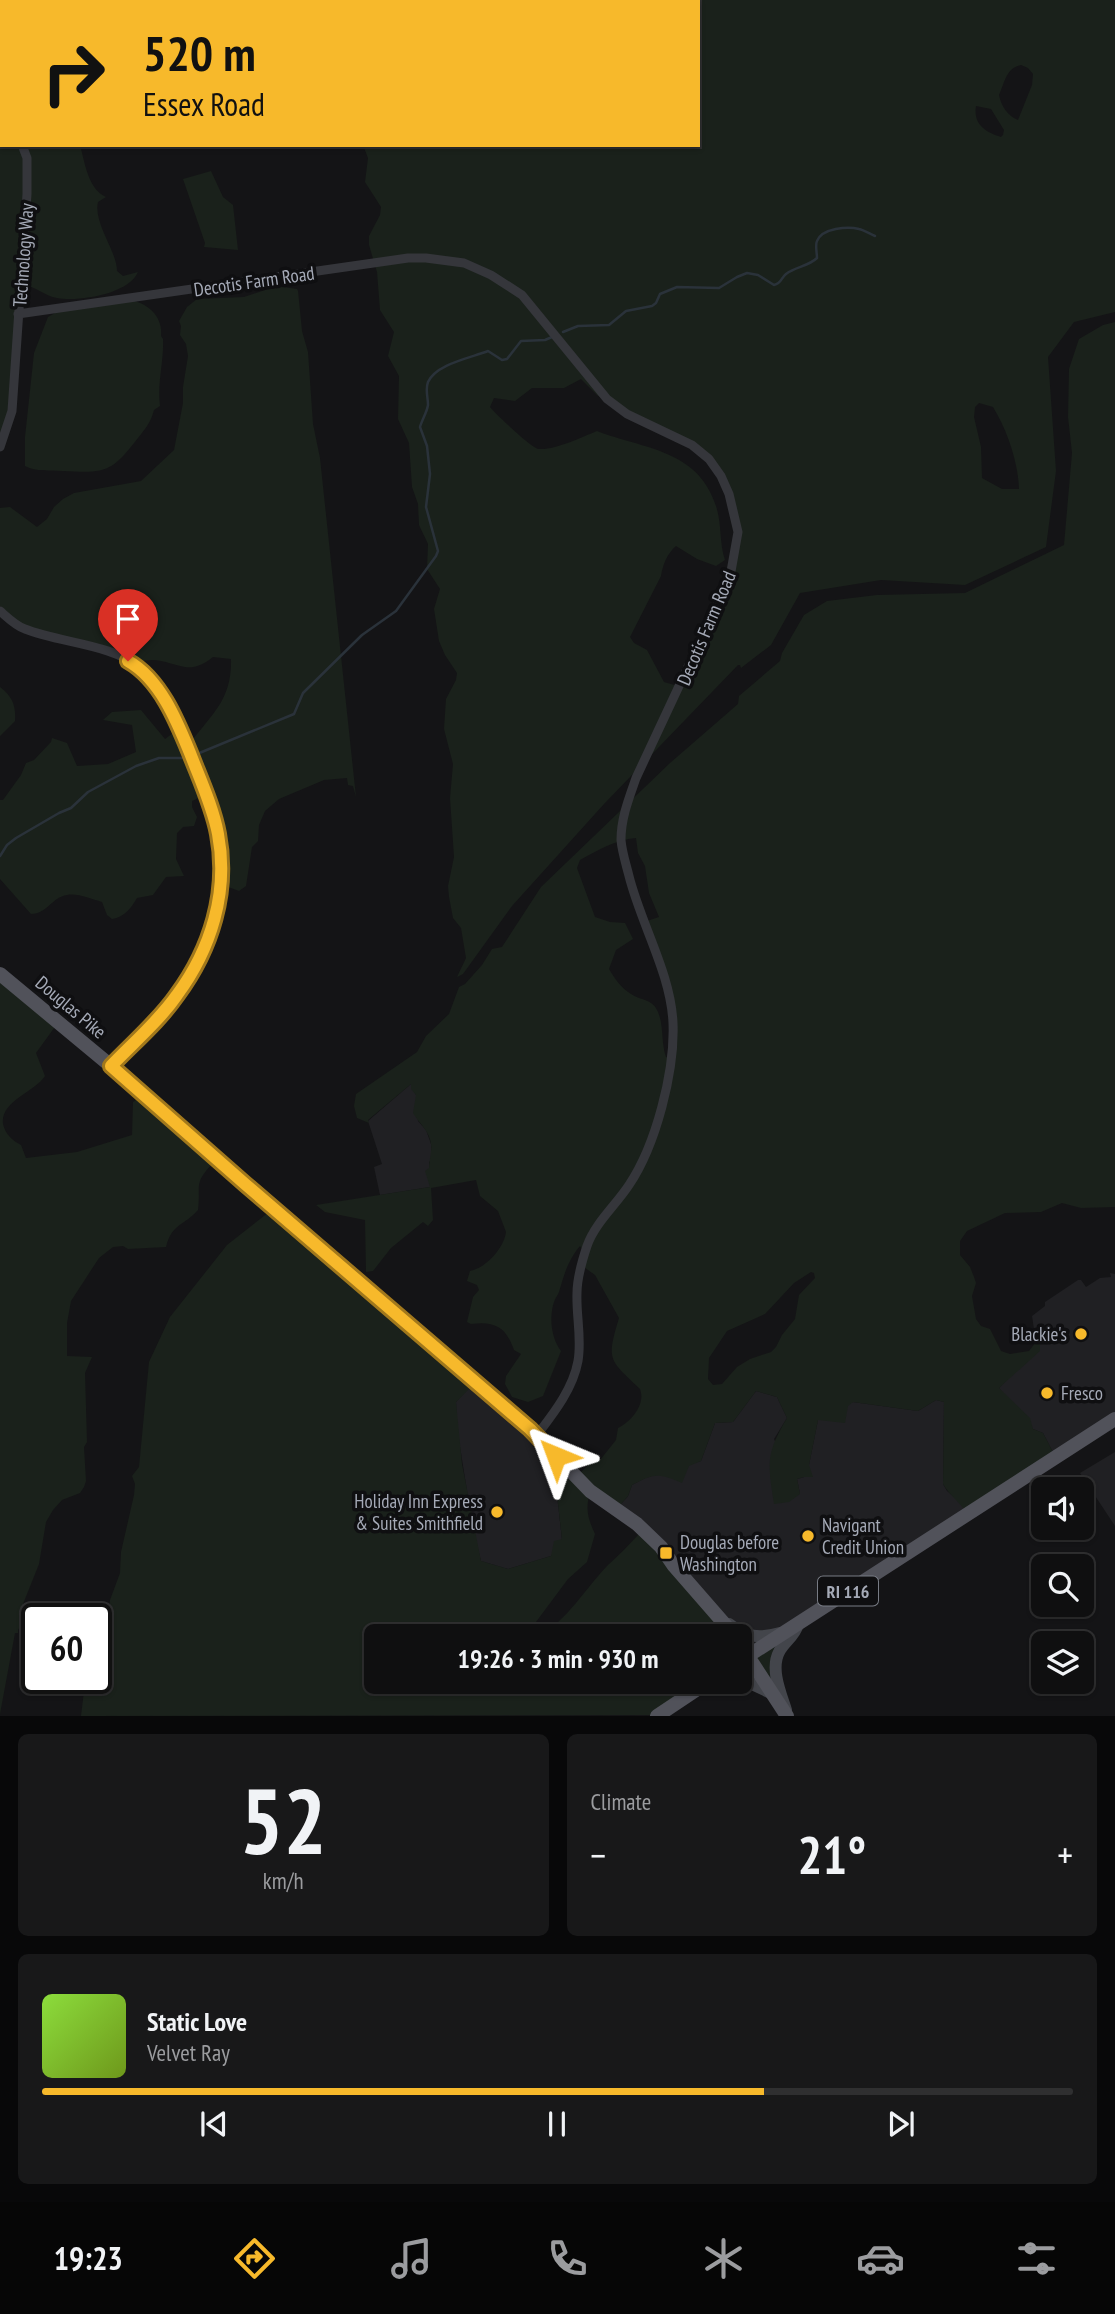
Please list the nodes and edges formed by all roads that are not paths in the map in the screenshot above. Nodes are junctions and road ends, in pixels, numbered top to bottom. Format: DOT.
graph roads {
  1 [pos="22,147"];
  2 [pos="18,314"];
  3 [pos="0,447"];
  4 [pos="0,611"];
  5 [pos="0,974"];
  6 [pos="111,1066"];
  7 [pos="1115,1419"];
  8 [pos="537,1435"];
  9 [pos="715,1612"];
  10 [pos="720,1624"];
  11 [pos="725,1624"];
  12 [pos="798,1624"];
  13 [pos="752,1649"];
  14 [pos="752,1666"];
  15 [pos="752,1685"];
  16 [pos="690,1694"];
  17 [pos="773,1694"];
  18 [pos="657,1716"];
  19 [pos="787,1716"];
  1 -- 2 [label="street, Technology Way"];
  2 -- 3 [label="street, Technology Way"];
  2 -- 8 [label="street, Decotis Farm Road"];
  4 -- 6 [label="street"];
  5 -- 6 [label="main road, Douglas Pike"];
  6 -- 8 [label="main road, Douglas Pike"];
  7 -- 12 [label="main road, RI 116"];
  8 -- 9 [label="main road, Douglas Pike"];
  9 -- 10 [label="main road"];
  9 -- 11 [label="main road, Douglas Pike"];
  9 -- 12 [label="main road"];
  12 -- 13 [label="main road, RI 116"];
  12 -- 19 [label="main road"];
  14 -- 17 [label="main road"];
  15 -- 17 [label="main road"];
  16 -- 18 [label="main road"];
  17 -- 19 [label="main road"];
}
